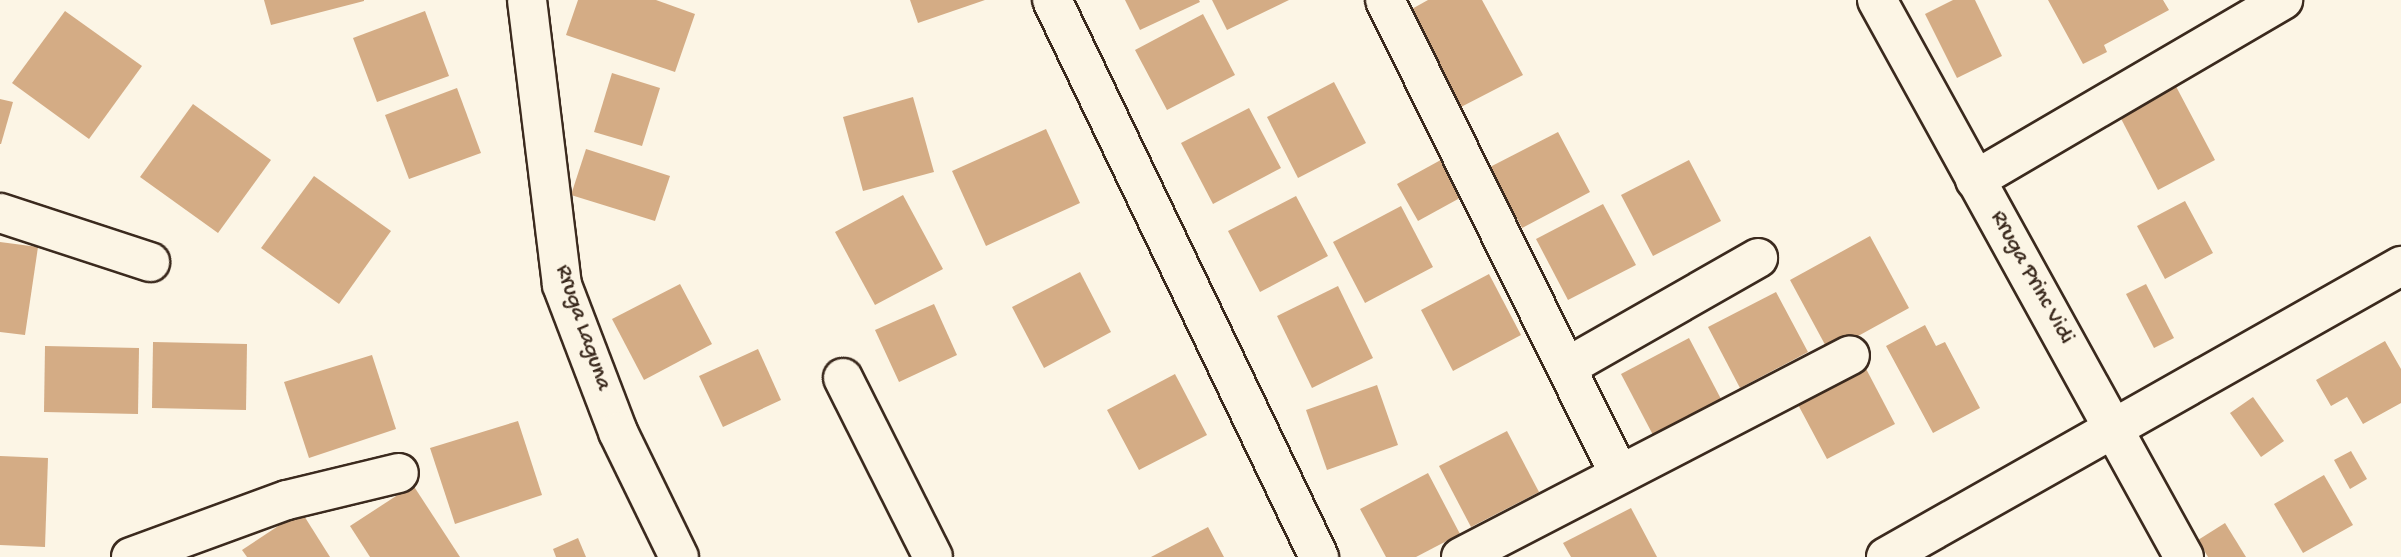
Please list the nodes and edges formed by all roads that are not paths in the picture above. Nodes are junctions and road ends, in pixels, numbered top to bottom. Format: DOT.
graph roads {
  1 [pos="527,0"];
  2 [pos="1052,0"];
  3 [pos="1385,0"];
  4 [pos="1877,0"];
  5 [pos="2283,0"];
  6 [pos="1975,180"];
  7 [pos="0,213"];
  8 [pos="1758,258"];
  9 [pos="150,262"];
  10 [pos="2401,266"];
  11 [pos="1850,355"];
  12 [pos="1567,367"];
  13 [pos="843,378"];
  14 [pos="2115,427"];
  15 [pos="399,473"];
  16 [pos="1619,474"];
  17 [pos="131,557"];
  18 [pos="679,557"];
  19 [pos="933,557"];
  20 [pos="1319,557"];
  21 [pos="1461,557"];
  22 [pos="1886,557"];
  23 [pos="2184,557"];
  1 -- 18 [label="street, Rruga Laguna"];
  2 -- 20 [label="street"];
  3 -- 12 [label="street"];
  4 -- 6 [label="street, Rruga Princ Vidi"];
  5 -- 6 [label="street"];
  6 -- 14 [label="street, Rruga Princ Vidi"];
  7 -- 9 [label="street"];
  8 -- 12 [label="street"];
  10 -- 14 [label="street"];
  11 -- 16 [label="street"];
  12 -- 16 [label="street"];
  13 -- 19 [label="street"];
  14 -- 22 [label="street"];
  14 -- 23 [label="street, Rruga Princ Vidi"];
  15 -- 17 [label="street"];
  16 -- 21 [label="street"];
}
